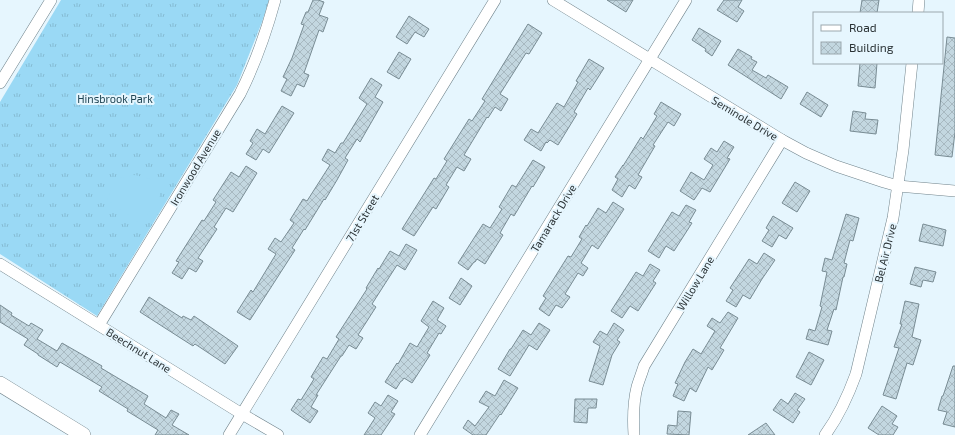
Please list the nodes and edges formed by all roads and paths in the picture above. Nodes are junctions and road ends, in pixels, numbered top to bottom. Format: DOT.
graph roads {
  1 [pos="51,0"];
  2 [pos="266,0"];
  3 [pos="275,0"];
  4 [pos="495,0"];
  5 [pos="553,0"];
  6 [pos="686,0"];
  7 [pos="919,0"];
  8 [pos="918,12"];
  9 [pos="272,13"];
  10 [pos="650,59"];
  11 [pos="912,64"];
  12 [pos="0,83"];
  13 [pos="782,140"];
  14 [pos="898,186"];
  15 [pos="955,192"];
  16 [pos="0,264"];
  17 [pos="99,325"];
  18 [pos="0,384"];
  19 [pos="242,414"];
  20 [pos="83,435"];
  21 [pos="229,435"];
  22 [pos="278,435"];
  23 [pos="420,435"];
  24 [pos="634,435"];
  25 [pos="825,435"];
  1 -- 12 [label="street"];
  2 -- 9 [label="street"];
  3 -- 9 [label="street, Ironwood Avenue"];
  4 -- 19 [label="street, 71st Street"];
  5 -- 10 [label="street, Seminole Drive"];
  6 -- 10 [label="street, Tamarack Drive"];
  7 -- 8 [label="street"];
  9 -- 17 [label="street, Ironwood Avenue"];
  10 -- 13 [label="street, Seminole Drive"];
  10 -- 23 [label="street, Tamarack Drive"];
  11 -- 14 [label="street, Bel Air Drive"];
  13 -- 14 [label="street, Seminole Drive"];
  13 -- 24 [label="street, Willow Lane"];
  14 -- 15 [label="street, Seminole Drive"];
  14 -- 25 [label="street, Bel Air Drive"];
  16 -- 17 [label="street, Beechnut Lane"];
  17 -- 19 [label="street, Beechnut Lane"];
  18 -- 20 [label="main road"];
  19 -- 21 [label="street, 71st Street"];
  19 -- 22 [label="street, Beechnut Lane"];
}
